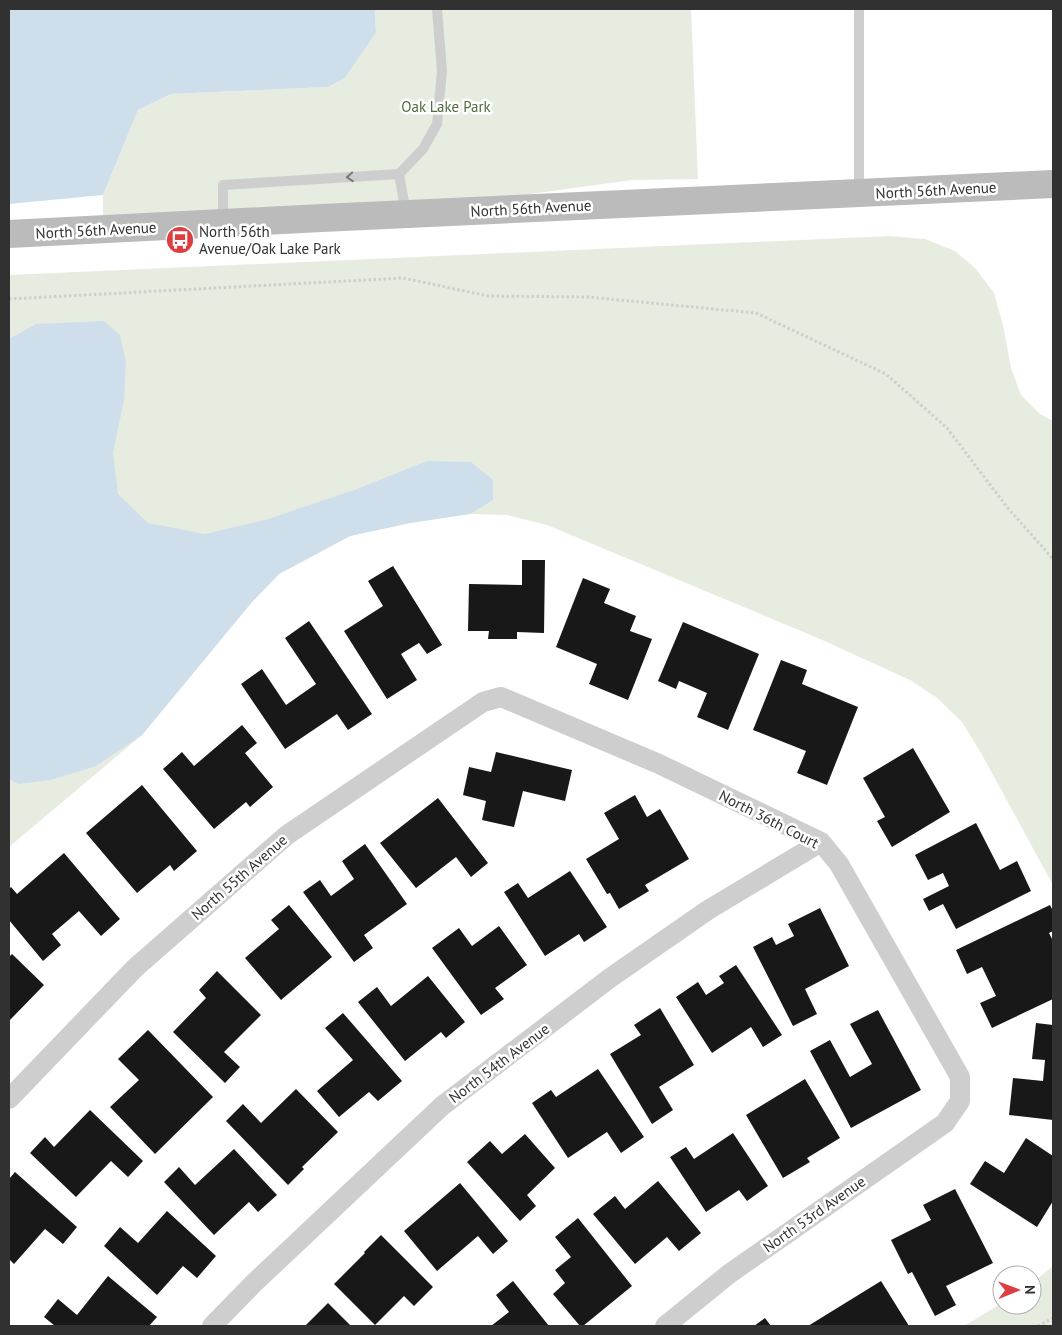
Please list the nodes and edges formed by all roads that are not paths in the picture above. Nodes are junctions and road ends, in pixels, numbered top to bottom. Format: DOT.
graph roads {
  1 [pos="437,9"];
  2 [pos="859,9"];
  3 [pos="399,174"];
  4 [pos="1053,184"];
  5 [pos="859,193"];
  6 [pos="406,214"];
  7 [pos="223,223"];
  8 [pos="9,234"];
  9 [pos="501,697"];
  10 [pos="821,842"];
  11 [pos="9,1099"];
  12 [pos="960,1101"];
  13 [pos="212,1326"];
  14 [pos="665,1326"];
  1 -- 3 [label="lane"];
  2 -- 5 [label="lane"];
  3 -- 6 [label="lane"];
  3 -- 7 [label="lane, one-way"];
  4 -- 5 [label="street, North 56th Avenue"];
  5 -- 6 [label="street, North 56th Avenue"];
  6 -- 7 [label="street, North 56th Avenue"];
  7 -- 8 [label="street, North 56th Avenue"];
  9 -- 10 [label="street, North 36th Court"];
  9 -- 11 [label="street, North 55th Avenue"];
  10 -- 12 [label="street, North 36th Court"];
  10 -- 13 [label="street, North 54th Avenue"];
  12 -- 14 [label="street, North 53rd Avenue"];
}
